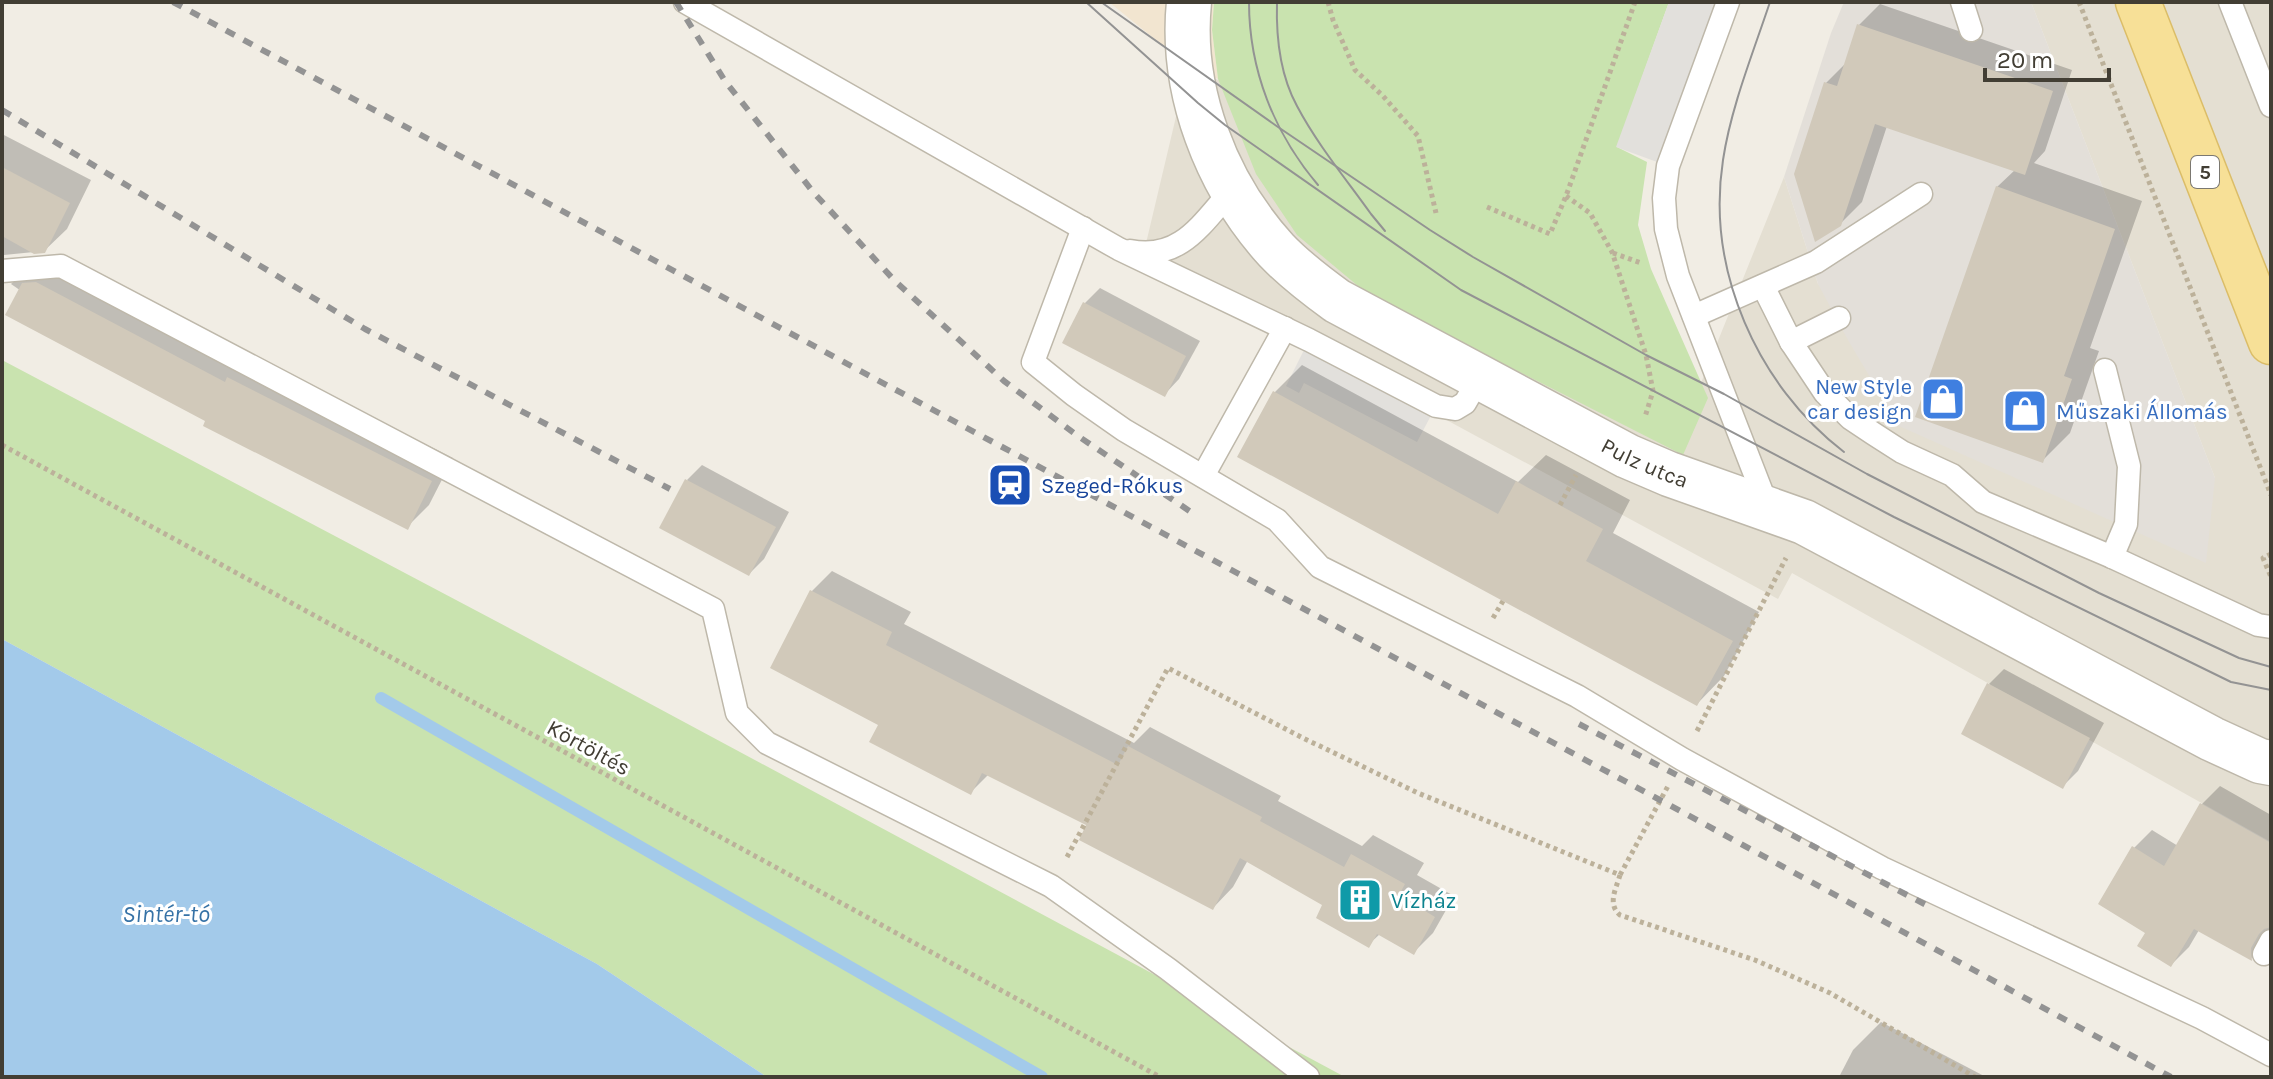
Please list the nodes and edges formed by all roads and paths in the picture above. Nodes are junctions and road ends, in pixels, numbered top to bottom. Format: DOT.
graph roads {
  1 [pos="685,2"];
  2 [pos="1189,2"];
  3 [pos="1328,2"];
  4 [pos="1635,2"];
  5 [pos="1728,2"];
  6 [pos="1962,2"];
  7 [pos="2079,2"];
  8 [pos="2138,2"];
  9 [pos="2230,2"];
  10 [pos="1971,30"];
  11 [pos="2271,106"];
  12 [pos="1232,190"];
  13 [pos="1921,194"];
  14 [pos="1566,196"];
  15 [pos="1487,207"];
  16 [pos="1436,213"];
  17 [pos="1083,228"];
  18 [pos="1119,249"];
  19 [pos="2,271"];
  20 [pos="1763,286"];
  21 [pos="1694,316"];
  22 [pos="1839,318"];
  23 [pos="1285,328"];
  24 [pos="1791,342"];
  25 [pos="2271,342"];
  26 [pos="2105,370"];
  27 [pos="1480,377"];
  28 [pos="2,445"];
  29 [pos="1627,456"];
  30 [pos="1580,467"];
  31 [pos="1203,476"];
  32 [pos="2271,495"];
  33 [pos="1560,505"];
  34 [pos="1786,515"];
  35 [pos="2271,556"];
  36 [pos="2112,557"];
  37 [pos="2271,570"];
  38 [pos="2271,577"];
  39 [pos="2271,627"];
  40 [pos="1682,759"];
  41 [pos="2267,764"];
  42 [pos="1620,875"];
  43 [pos="1051,886"];
  44 [pos="2271,1055"];
  45 [pos="1160,1077"];
  46 [pos="1308,1077"];
  47 [pos="1975,1077"];
  1 -- 17 [label="lane"];
  2 -- 12 [label="street, Pulz utca"];
  3 -- 16 [label="path"];
  4 -- 14 [label="path"];
  5 -- 21 [label="lane"];
  6 -- 10 [label="lane"];
  7 -- 32 [label="path"];
  8 -- 25 [label="main road, 5"];
  9 -- 11 [label="lane"];
  12 -- 18 [label="lane"];
  12 -- 27 [label="street, Pulz utca"];
  13 -- 20 [label="lane"];
  14 -- 15 [label="path"];
  14 -- 29 [label="path"];
  17 -- 18 [label="lane"];
  17 -- 31 [label="lane"];
  18 -- 23 [label="lane"];
  19 -- 43 [label="lane"];
  20 -- 21 [label="lane"];
  20 -- 24 [label="lane"];
  21 -- 34 [label="lane"];
  22 -- 24 [label="lane"];
  23 -- 27 [label="lane"];
  23 -- 31 [label="lane"];
  24 -- 36 [label="lane"];
  26 -- 36 [label="lane"];
  27 -- 29 [label="street, Pulz utca"];
  28 -- 45 [label="path, Körtöltés"];
  29 -- 34 [label="street, Pulz utca"];
  30 -- 33 [label="path"];
  31 -- 40 [label="lane"];
  34 -- 40 [label="path"];
  34 -- 41 [label="street, Pulz utca"];
  35 -- 37 [label="path"];
  35 -- 38 [label="path"];
  36 -- 39 [label="lane"];
  40 -- 42 [label="path"];
  40 -- 44 [label="lane"];
  42 -- 43 [label="path"];
  42 -- 47 [label="path"];
  43 -- 46 [label="lane"];
}
